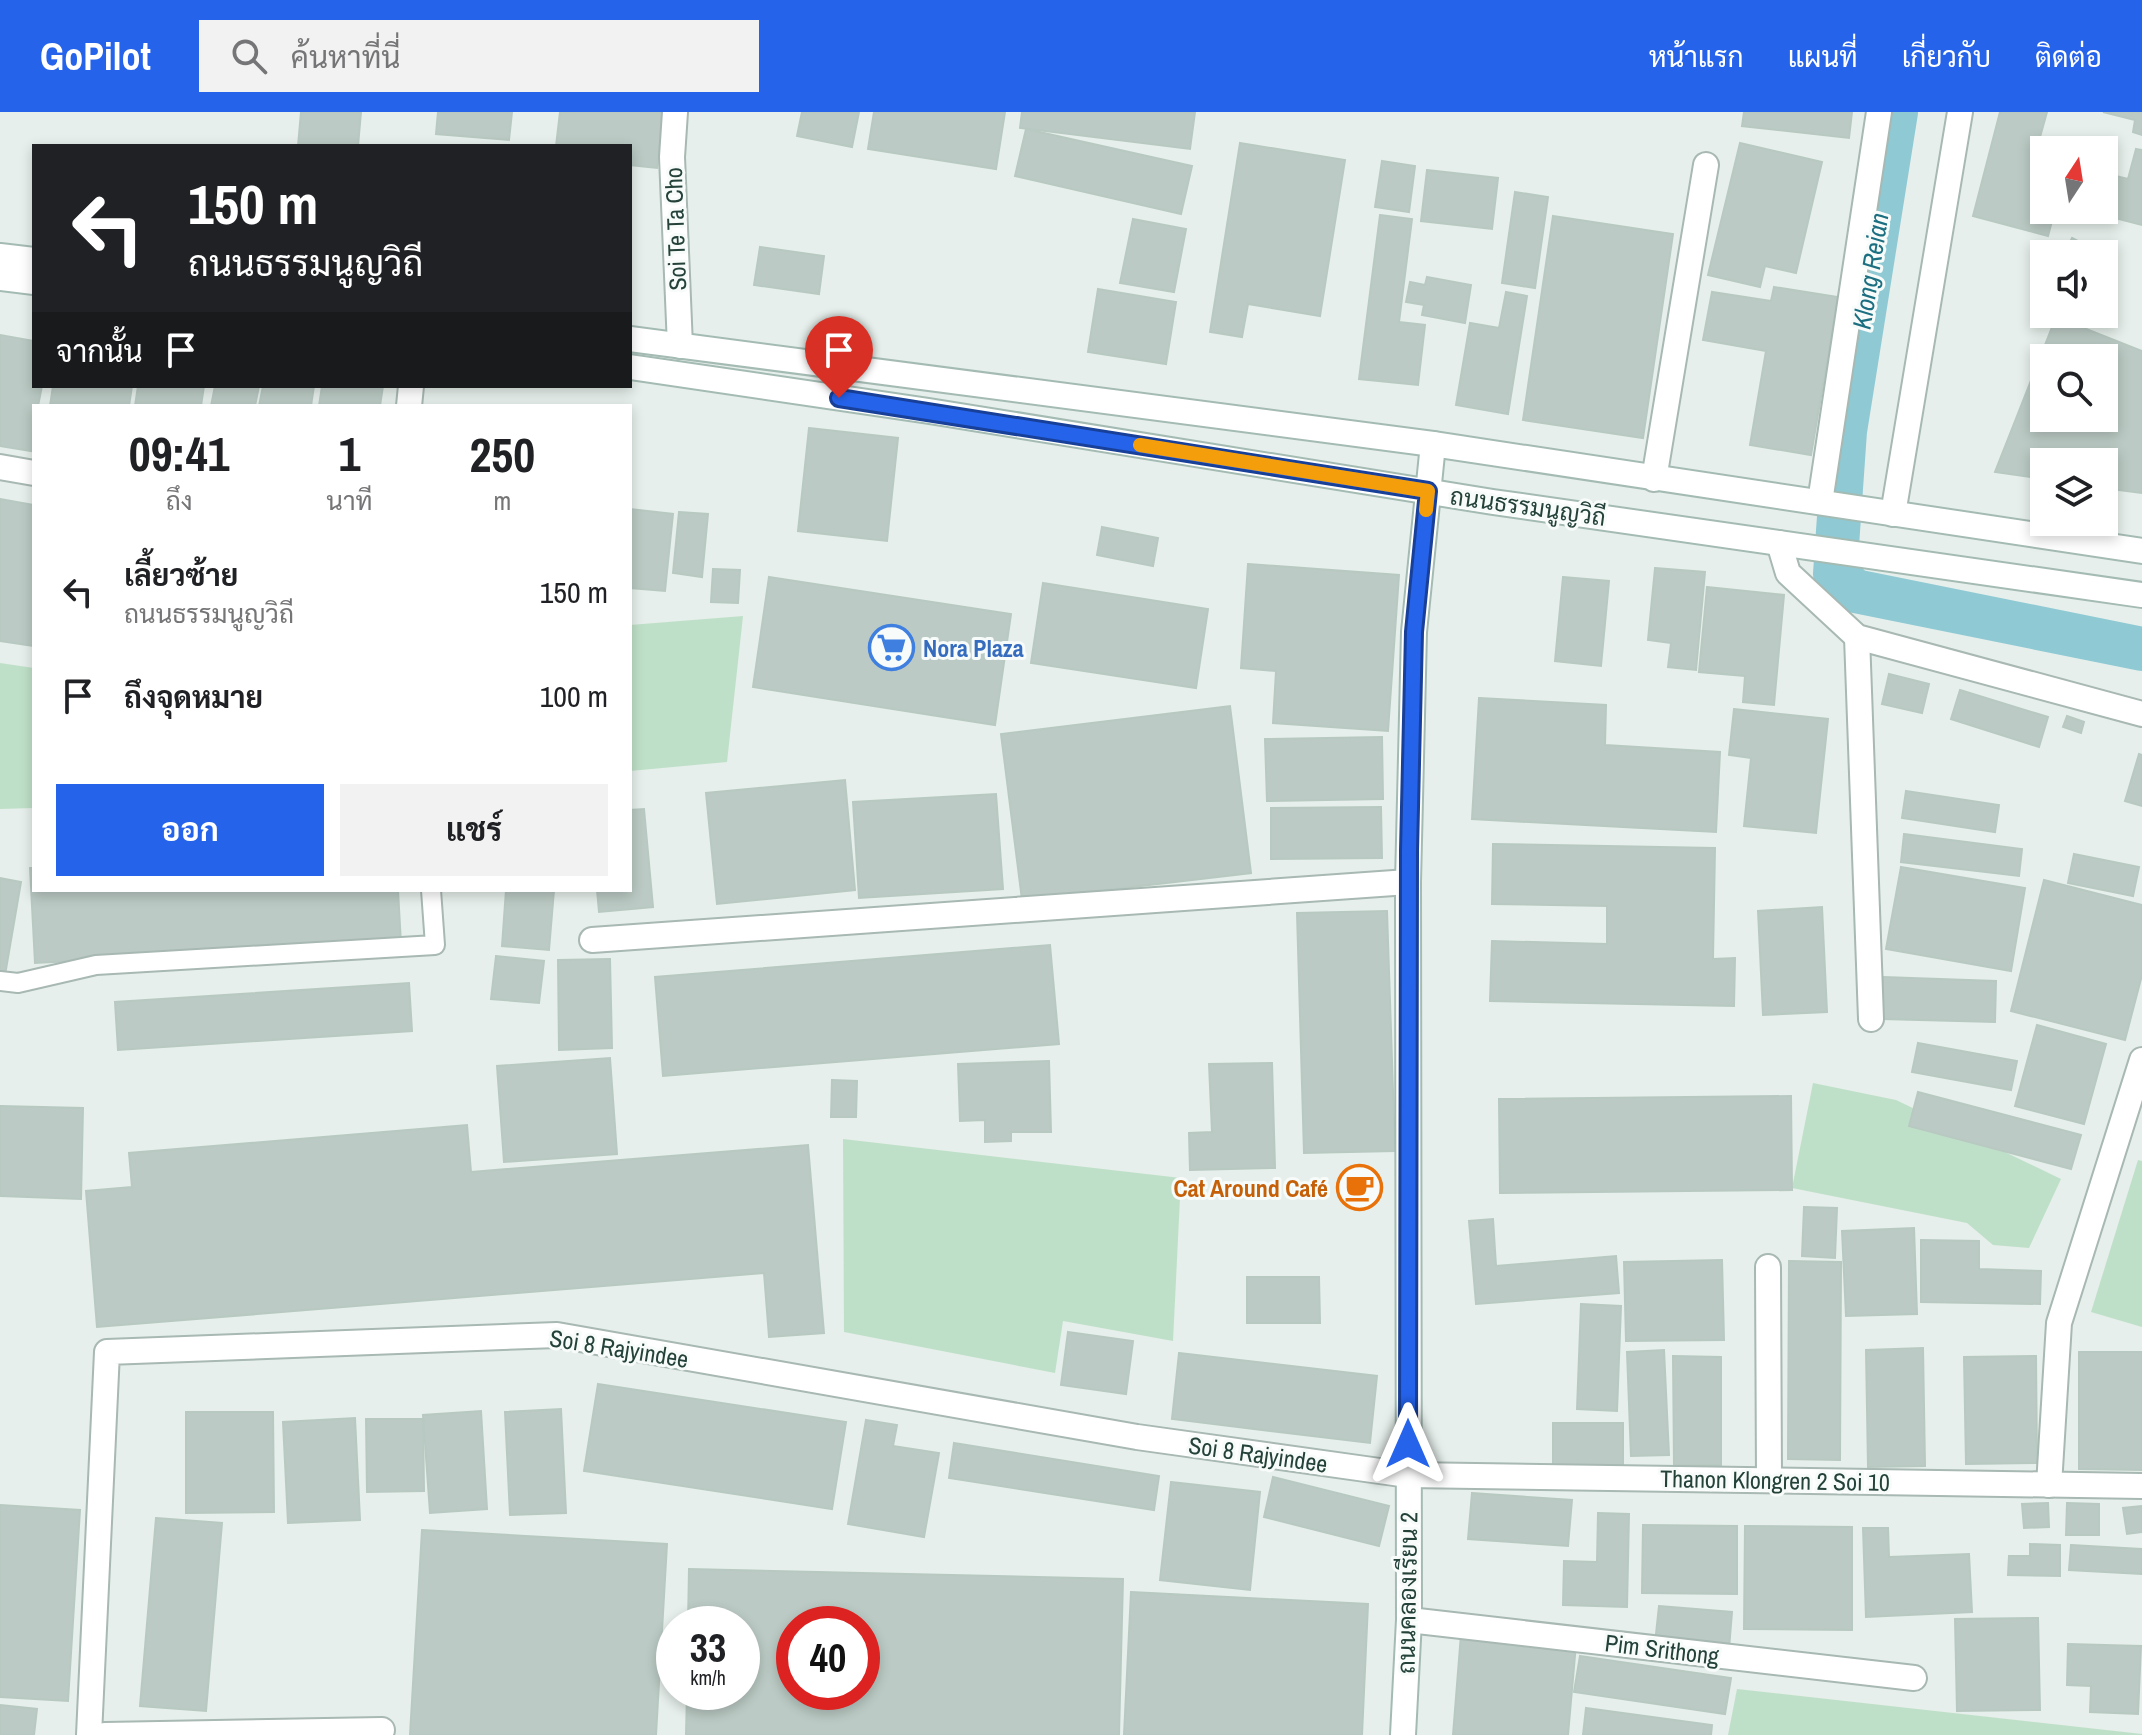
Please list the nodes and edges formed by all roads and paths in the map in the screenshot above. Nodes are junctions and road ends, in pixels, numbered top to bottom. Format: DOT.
graph roads {
  1 [pos="675,112"];
  2 [pos="1879,112"];
  3 [pos="1960,112"];
  4 [pos="1706,165"];
  5 [pos="0,256"];
  6 [pos="32,260"];
  7 [pos="0,278"];
  8 [pos="32,282"];
  9 [pos="632,339"];
  10 [pos="680,346"];
  11 [pos="632,367"];
  12 [pos="1433,444"];
  13 [pos="0,467"];
  14 [pos="32,473"];
  15 [pos="1654,479"];
  16 [pos="1428,491"];
  17 [pos="1820,502"];
  18 [pos="1891,513"];
  19 [pos="1779,543"];
  20 [pos="2142,551"];
  21 [pos="2142,595"];
  22 [pos="1857,637"];
  23 [pos="2142,714"];
  24 [pos="1408,882"];
  25 [pos="431,892"];
  26 [pos="592,940"];
  27 [pos="0,981"];
  28 [pos="1871,1019"];
  29 [pos="2142,1060"];
  30 [pos="1768,1267"];
  31 [pos="1408,1475"];
  32 [pos="1769,1479"];
  33 [pos="2049,1485"];
  34 [pos="2142,1486"];
  35 [pos="1409,1620"];
  36 [pos="1914,1678"];
  37 [pos="382,1730"];
  38 [pos="89,1735"];
  39 [pos="105,1735"];
  40 [pos="1403,1735"];
  1 -- 10 [label="street, Soi Te Ta Cho"];
  2 -- 17 [label="street"];
  3 -- 18 [label="street"];
  4 -- 15 [label="street"];
  5 -- 6 [label="street"];
  7 -- 8 [label="street"];
  9 -- 10 [label="street, ถนนธรรมนูญวิถี"];
  10 -- 12 [label="street, ถนนธรรมนูญวิถี"];
  11 -- 16 [label="street, ถนนธรรมนูญวิถี"];
  12 -- 15 [label="street, ถนนธรรมนูญวิถี"];
  12 -- 16 [label="street, ถนนคลองเรียน 2"];
  13 -- 14 [label="street"];
  15 -- 17 [label="street, ถนนธรรมนูญวิถี"];
  16 -- 19 [label="street, ถนนธรรมนูญวิถี"];
  16 -- 24 [label="street, ถนนคลองเรียน 2"];
  17 -- 18 [label="street, ถนนธรรมนูญวิถี"];
  18 -- 20 [label="street, ถนนธรรมนูญวิถี"];
  19 -- 21 [label="street, ถนนธรรมนูญวิถี"];
  19 -- 22 [label="street"];
  22 -- 23 [label="street"];
  22 -- 28 [label="street"];
  24 -- 26 [label="street"];
  24 -- 31 [label="street, ถนนคลองเรียน 2"];
  25 -- 27 [label="lane"];
  29 -- 33 [label="street"];
  30 -- 32 [label="street"];
  31 -- 32 [label="street, Thanon Klongren 2 Soi 10"];
  31 -- 35 [label="street, ถนนคลองเรียน 2"];
  31 -- 38 [label="street, Soi 8 Rajyindee"];
  32 -- 33 [label="street, Thanon Klongren 2 Soi 10"];
  33 -- 34 [label="street, Thanon Klongren 2 Soi 10"];
  35 -- 36 [label="street, Pim Srithong"];
  35 -- 40 [label="street, ถนนคลองเรียน 2"];
  37 -- 39 [label="street"];
}
